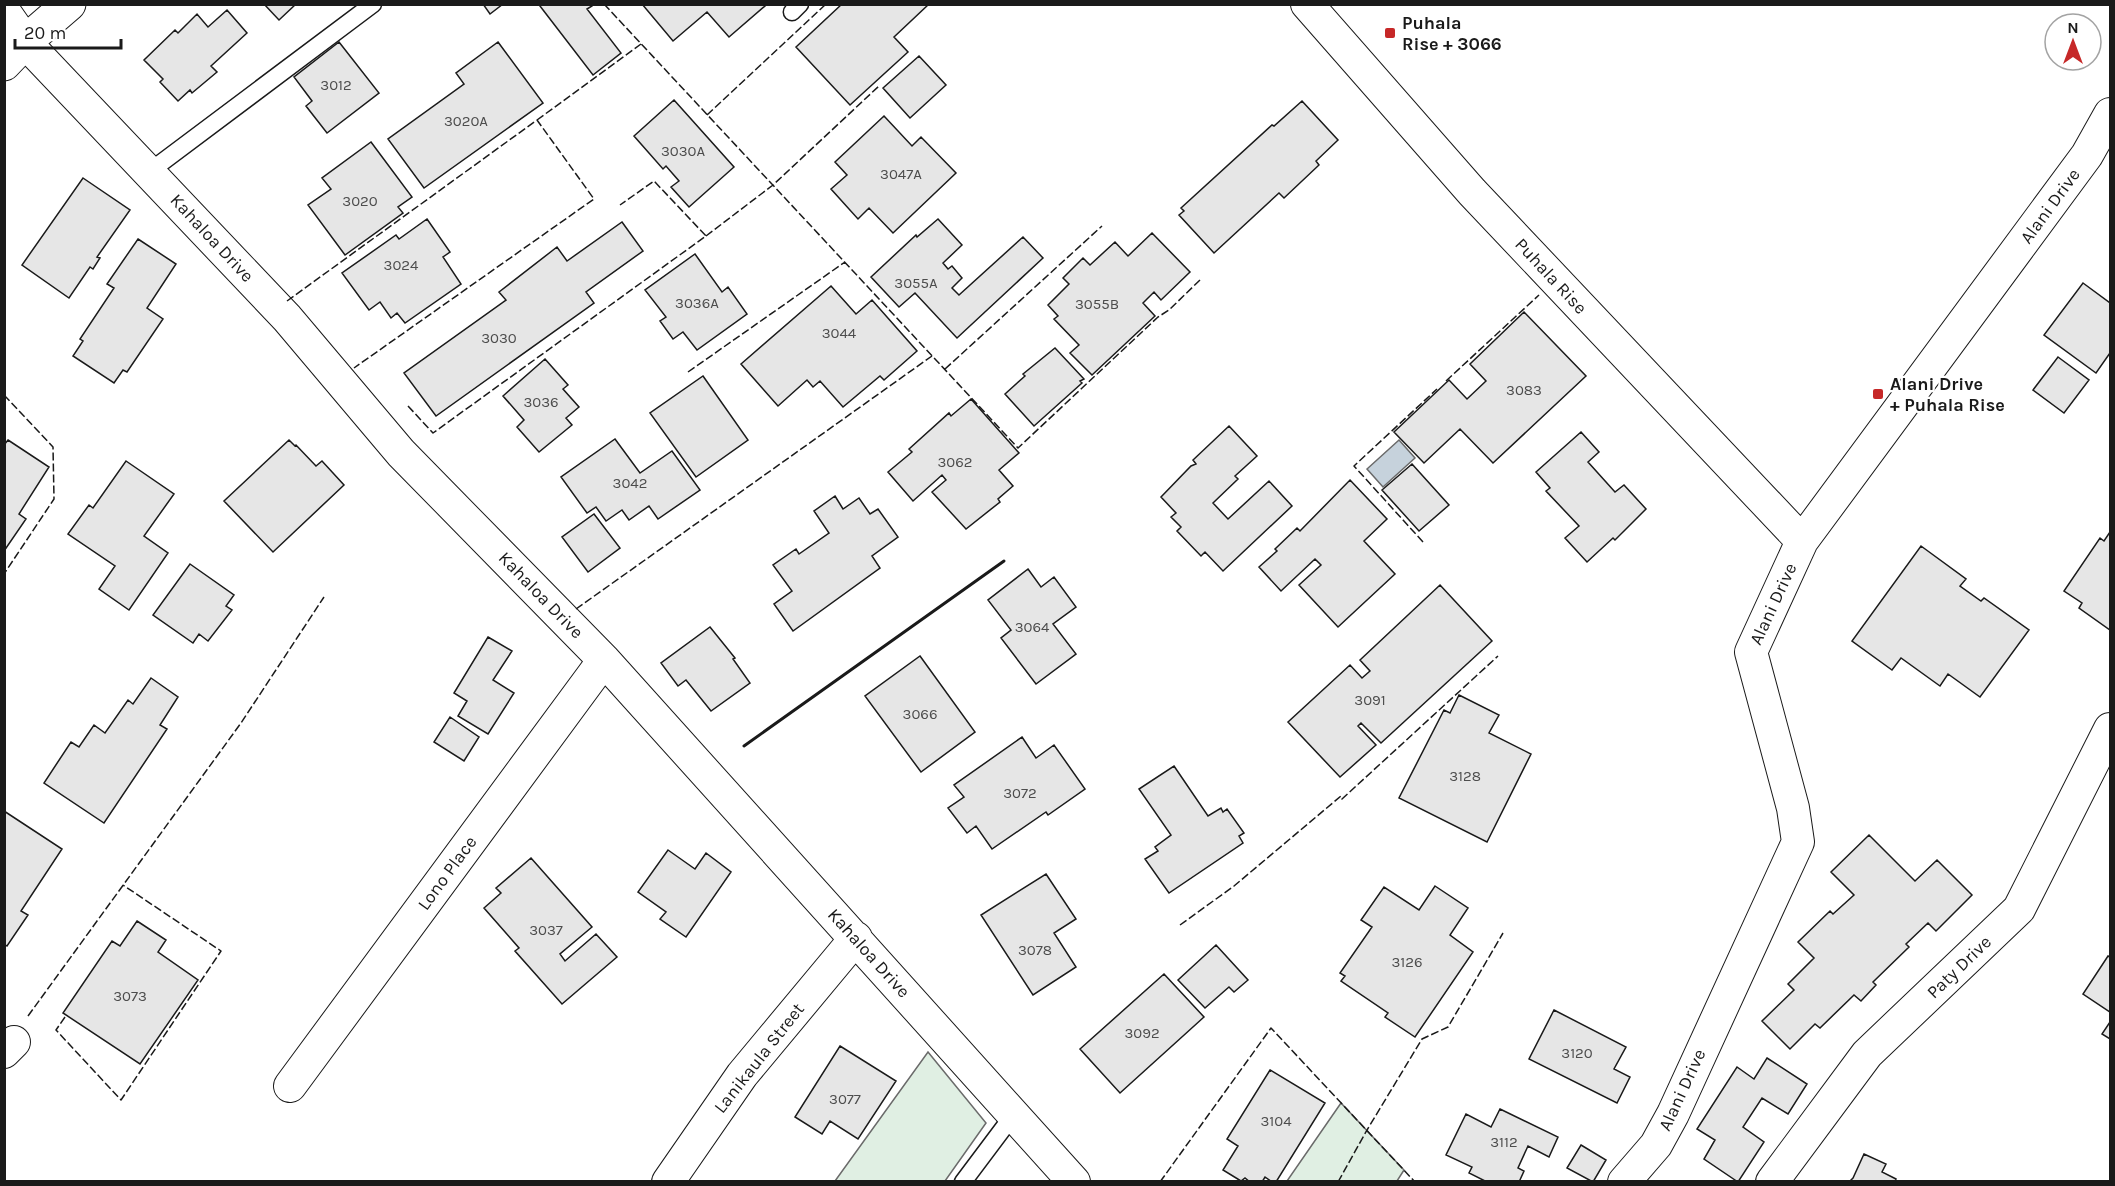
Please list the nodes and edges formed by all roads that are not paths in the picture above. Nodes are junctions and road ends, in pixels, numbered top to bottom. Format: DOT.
graph roads {
  1 [pos="69,4"];
  2 [pos="373,4"];
  3 [pos="1307,4"];
  4 [pos="4,12"];
  5 [pos="15,53"];
  6 [pos="2110,114"];
  7 [pos="149,172"];
  8 [pos="1802,541"];
  9 [pos="604,660"];
  10 [pos="2110,729"];
  11 [pos="856,938"];
  12 [pos="290,1086"];
  13 [pos="1014,1114"];
  14 [pos="668,1182"];
  15 [pos="963,1182"];
  16 [pos="1074,1182"];
  17 [pos="1624,1182"];
  18 [pos="1772,1182"];
  1 -- 5 [label="street"];
  2 -- 7 [label="lane"];
  3 -- 8 [label="street, Puhala Rise"];
  4 -- 5 [label="street, Kahaloa Drive"];
  5 -- 7 [label="street, Kahaloa Drive"];
  6 -- 8 [label="street, Alani Drive"];
  7 -- 9 [label="street, Kahaloa Drive"];
  8 -- 17 [label="street, Alani Drive"];
  9 -- 11 [label="street, Kahaloa Drive"];
  9 -- 12 [label="street, Lono Place"];
  10 -- 18 [label="street, Paty Drive"];
  11 -- 13 [label="street, Kahaloa Drive"];
  11 -- 14 [label="street, Lanikaula Street"];
  13 -- 15 [label="lane"];
  13 -- 16 [label="street, Kahaloa Drive"];
}
